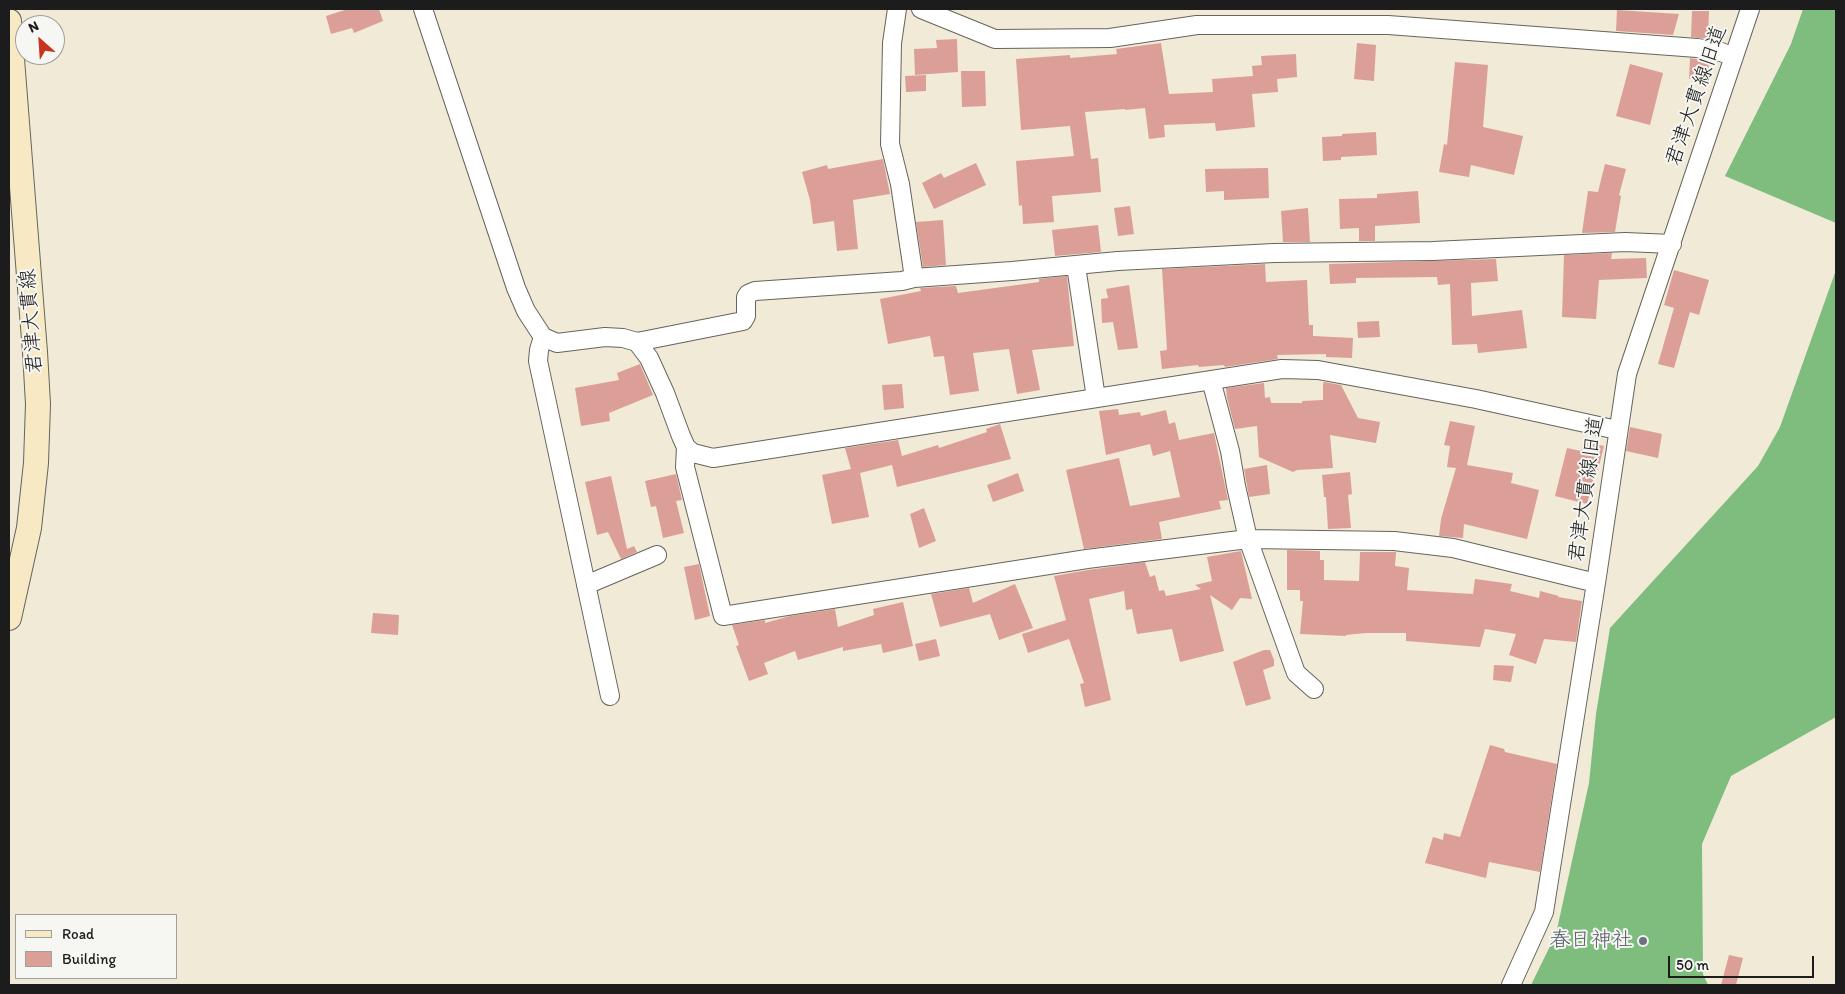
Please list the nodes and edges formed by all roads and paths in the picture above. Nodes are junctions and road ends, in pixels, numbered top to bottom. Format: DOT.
graph roads {
  1 [pos="423,9"];
  2 [pos="896,9"];
  3 [pos="921,9"];
  4 [pos="1750,9"];
  5 [pos="1196,17"];
  6 [pos="9,21"];
  7 [pos="1734,58"];
  8 [pos="1672,244"];
  9 [pos="1076,266"];
  10 [pos="914,278"];
  11 [pos="543,337"];
  12 [pos="637,342"];
  13 [pos="1211,380"];
  14 [pos="1096,398"];
  15 [pos="1618,430"];
  16 [pos="686,447"];
  17 [pos="1248,539"];
  18 [pos="657,555"];
  19 [pos="1596,583"];
  20 [pos="586,585"];
  21 [pos="9,618"];
  22 [pos="1314,689"];
  23 [pos="610,696"];
  24 [pos="1511,985"];
  1 -- 11 [label="street"];
  2 -- 10 [label="street"];
  3 -- 5 [label="street"];
  4 -- 7 [label="street, 君津大貫線旧道"];
  5 -- 7 [label="street"];
  6 -- 21 [label="main road, 君津大貫線"];
  7 -- 8 [label="street, 君津大貫線旧道"];
  8 -- 9 [label="street"];
  8 -- 15 [label="street, 君津大貫線旧道"];
  9 -- 10 [label="street"];
  9 -- 14 [label="street"];
  10 -- 12 [label="street"];
  11 -- 12 [label="street"];
  11 -- 20 [label="street"];
  12 -- 16 [label="street"];
  13 -- 14 [label="street"];
  13 -- 15 [label="street"];
  13 -- 17 [label="street"];
  14 -- 16 [label="street"];
  15 -- 19 [label="street, 君津大貫線旧道"];
  16 -- 17 [label="street"];
  17 -- 19 [label="street"];
  17 -- 22 [label="street"];
  18 -- 20 [label="street"];
  19 -- 24 [label="street, 君津大貫線旧道"];
  20 -- 23 [label="street"];
}
